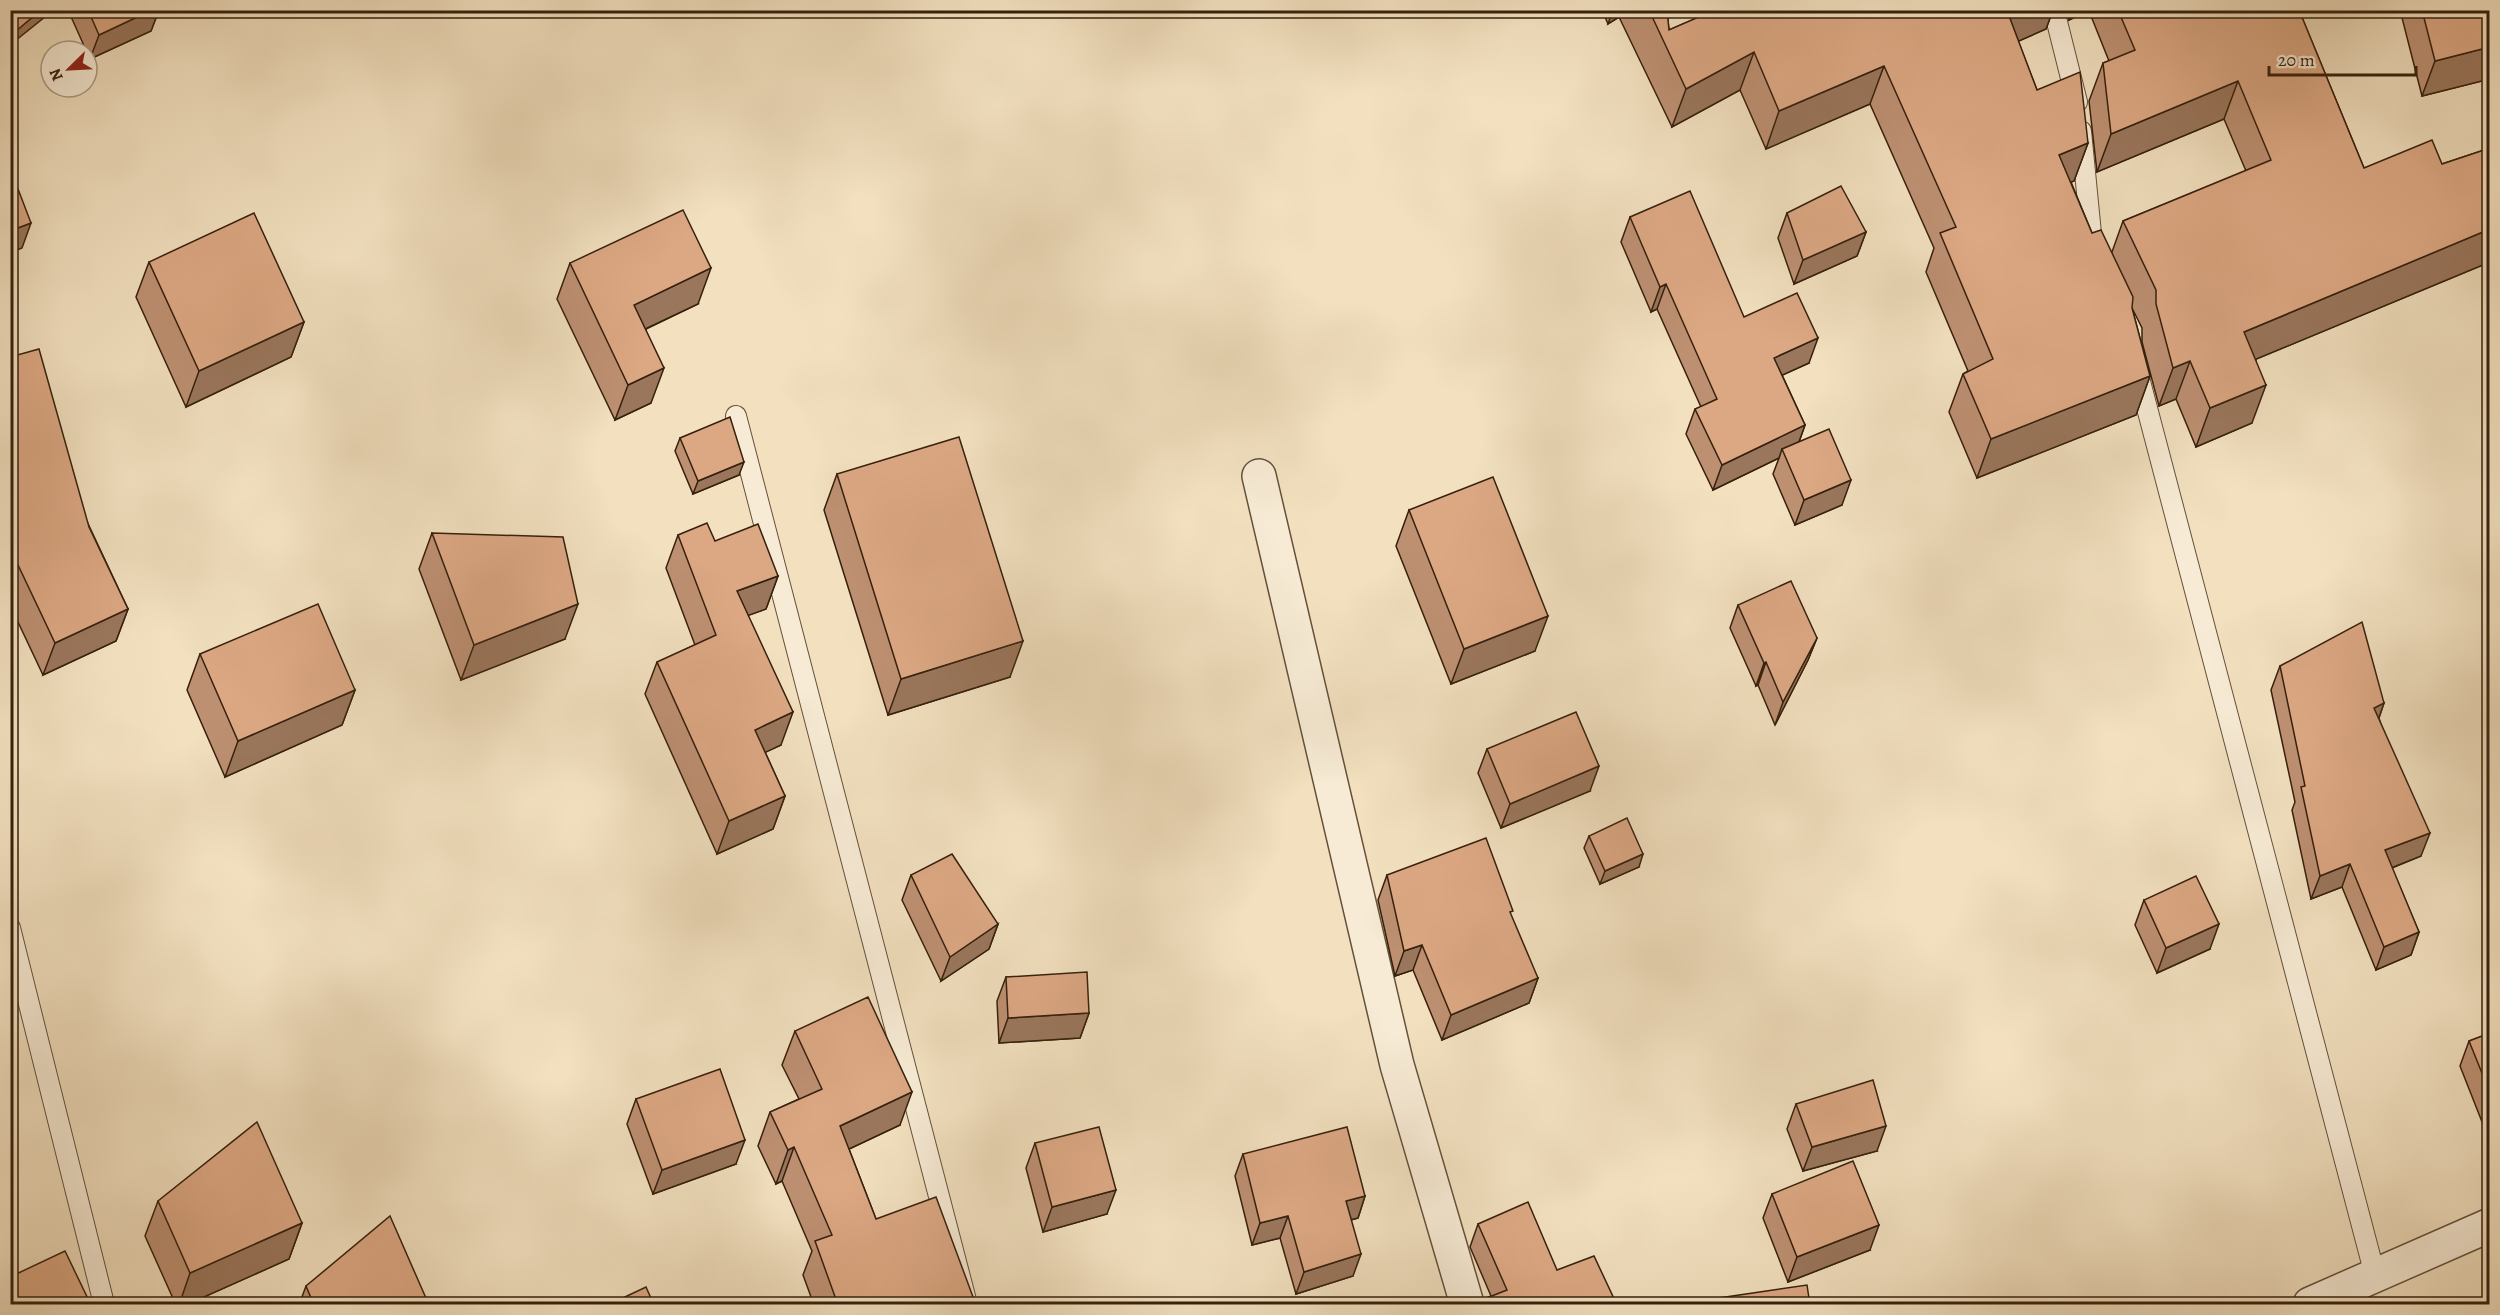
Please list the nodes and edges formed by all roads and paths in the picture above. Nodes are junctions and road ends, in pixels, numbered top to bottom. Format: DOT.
graph roads {
  1 [pos="2054,10"];
  2 [pos="2102,273"];
  3 [pos="2133,355"];
  4 [pos="736,416"];
  5 [pos="1259,476"];
  6 [pos="10,928"];
  7 [pos="2490,1225"];
  8 [pos="2375,1275"];
  9 [pos="104,1305"];
  10 [pos="968,1305"];
  11 [pos="1467,1305"];
  12 [pos="2310,1305"];
  1 -- 2 [label="lane"];
  3 -- 8 [label="lane"];
  4 -- 10 [label="lane"];
  5 -- 11 [label="street"];
  6 -- 9 [label="lane"];
  7 -- 8 [label="street"];
  8 -- 12 [label="street"];
}
